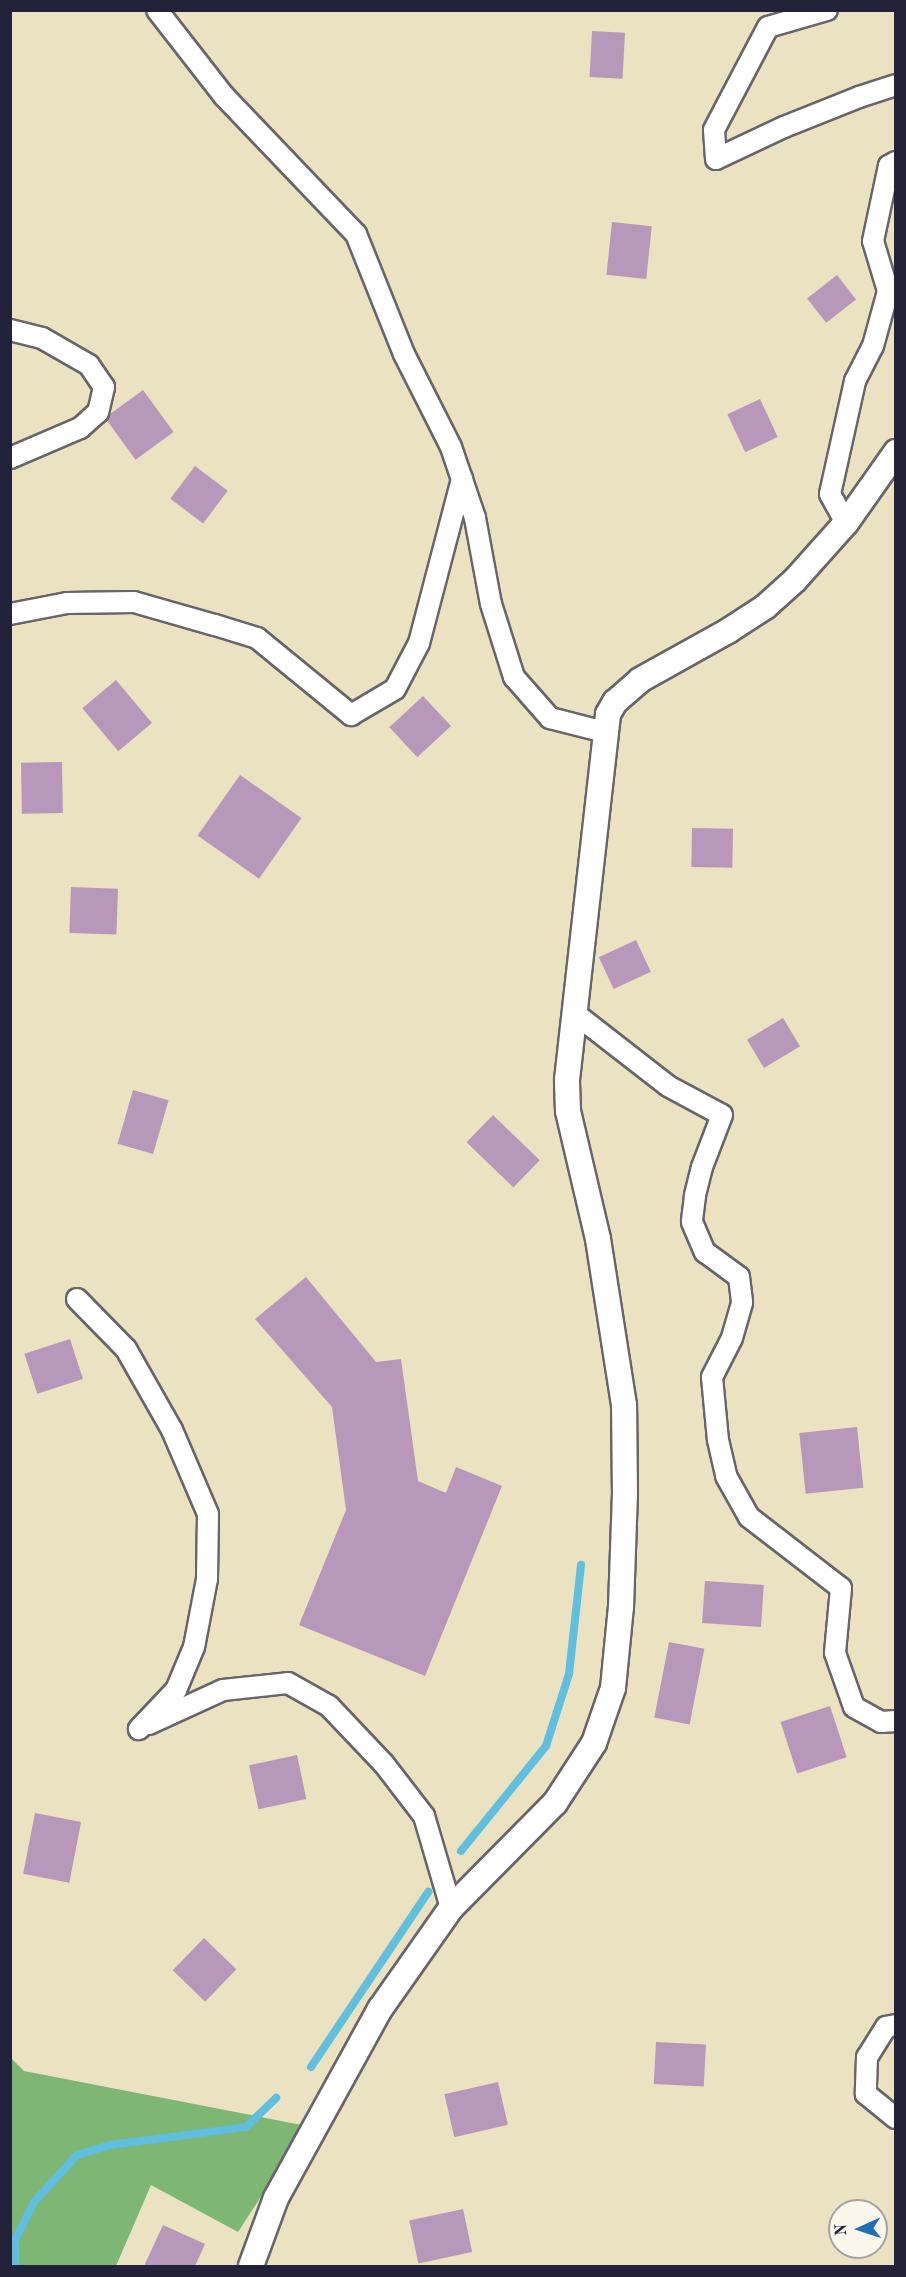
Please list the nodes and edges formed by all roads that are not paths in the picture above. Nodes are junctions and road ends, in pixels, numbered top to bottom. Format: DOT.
graph roads {
  1 [pos="157,10"];
  2 [pos="827,10"];
  3 [pos="896,85"];
  4 [pos="896,162"];
  5 [pos="10,330"];
  6 [pos="896,452"];
  7 [pos="10,458"];
  8 [pos="462,479"];
  9 [pos="846,523"];
  10 [pos="10,614"];
  11 [pos="605,732"];
  12 [pos="573,1012"];
  13 [pos="77,1299"];
  14 [pos="896,1720"];
  15 [pos="451,1908"];
  16 [pos="896,2025"];
  17 [pos="896,2118"];
  18 [pos="251,2266"];
  1 -- 8 [label="street"];
  2 -- 3 [label="street"];
  4 -- 9 [label="street"];
  5 -- 7 [label="street"];
  6 -- 9 [label="street"];
  8 -- 10 [label="street"];
  8 -- 11 [label="street"];
  9 -- 11 [label="street"];
  11 -- 12 [label="street"];
  12 -- 14 [label="street"];
  12 -- 15 [label="street"];
  13 -- 15 [label="street"];
  15 -- 18 [label="street"];
  16 -- 17 [label="street"];
}
